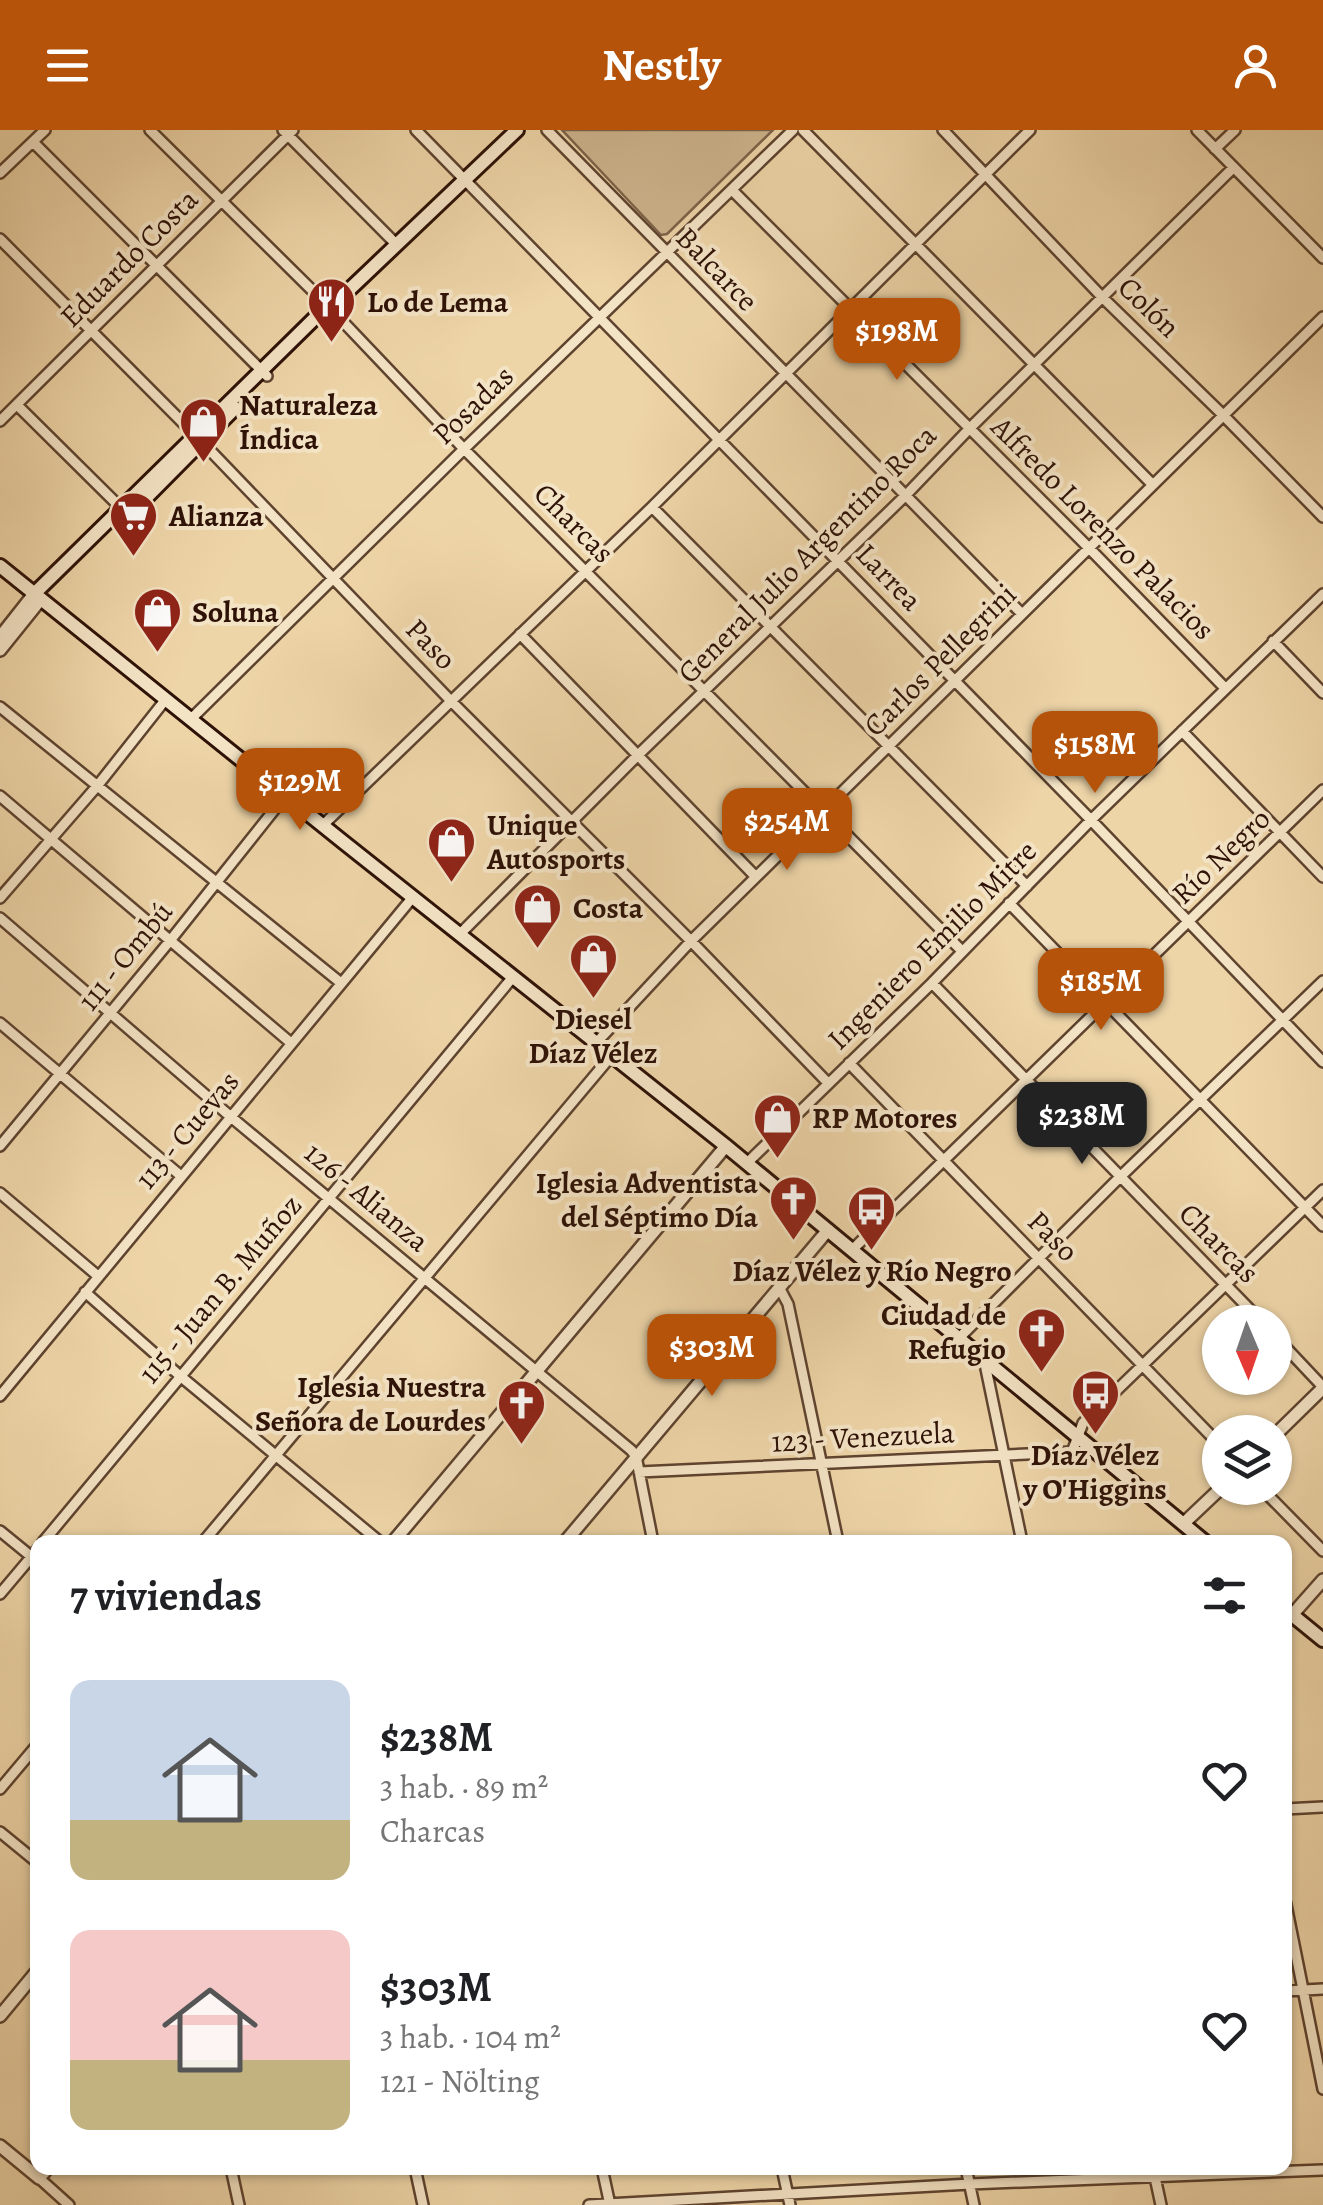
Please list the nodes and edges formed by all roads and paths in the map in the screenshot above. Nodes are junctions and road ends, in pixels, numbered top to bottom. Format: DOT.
graph roads {
  1 [pos="44,130"];
  2 [pos="150,130"];
  3 [pos="416,130"];
  4 [pos="517,130"];
  5 [pos="546,130"];
  6 [pos="794,130"];
  7 [pos="803,130"];
  8 [pos="943,130"];
  9 [pos="1030,130"];
  10 [pos="1197,130"];
  11 [pos="1234,130"];
  12 [pos="288,132"];
  13 [pos="33,142"];
  14 [pos="1215,149"];
  15 [pos="1234,168"];
  16 [pos="0,174"];
  17 [pos="985,174"];
  18 [pos="464,178"];
  19 [pos="732,190"];
  20 [pos="222,201"];
  21 [pos="0,239"];
  22 [pos="396,244"];
  23 [pos="916,244"];
  24 [pos="666,253"];
  25 [pos="1323,258"];
  26 [pos="156,265"];
  27 [pos="1102,297"];
  28 [pos="330,308"];
  29 [pos="850,310"];
  30 [pos="599,317"];
  31 [pos="1323,317"];
  32 [pos="90,332"];
  33 [pos="1036,364"];
  34 [pos="264,373"];
  35 [pos="785,374"];
  36 [pos="17,405"];
  37 [pos="1222,414"];
  38 [pos="0,421"];
  39 [pos="970,428"];
  40 [pos="198,439"];
  41 [pos="719,439"];
  42 [pos="464,448"];
  43 [pos="1153,485"];
  44 [pos="906,495"];
  45 [pos="652,507"];
  46 [pos="126,512"];
  47 [pos="1323,517"];
  48 [pos="1090,548"];
  49 [pos="837,559"];
  50 [pos="0,566"];
  51 [pos="586,570"];
  52 [pos="332,578"];
  53 [pos="1323,594"];
  54 [pos="38,597"];
  55 [pos="1022,614"];
  56 [pos="770,626"];
  57 [pos="520,634"];
  58 [pos="0,637"];
  59 [pos="1273,641"];
  60 [pos="0,650"];
  61 [pos="955,681"];
  62 [pos="1226,688"];
  63 [pos="704,690"];
  64 [pos="1323,693"];
  65 [pos="166,699"];
  66 [pos="451,701"];
  67 [pos="0,707"];
  68 [pos="191,718"];
  69 [pos="1182,731"];
  70 [pos="888,746"];
  71 [pos="636,756"];
  72 [pos="98,785"];
  73 [pos="1323,790"];
  74 [pos="286,795"];
  75 [pos="0,796"];
  76 [pos="823,810"];
  77 [pos="1092,820"];
  78 [pos="571,821"];
  79 [pos="323,825"];
  80 [pos="1281,832"];
  81 [pos="51,839"];
  82 [pos="756,877"];
  83 [pos="1323,877"];
  84 [pos="216,882"];
  85 [pos="1026,886"];
  86 [pos="413,897"];
  87 [pos="0,898"];
  88 [pos="1010,903"];
  89 [pos="0,918"];
  90 [pos="1188,922"];
  91 [pos="460,934"];
  92 [pos="170,942"];
  93 [pos="691,942"];
  94 [pos="962,951"];
  95 [pos="513,976"];
  96 [pos="1323,981"];
  97 [pos="932,982"];
  98 [pos="341,983"];
  99 [pos="1105,1002"];
  100 [pos="109,1014"];
  101 [pos="1283,1021"];
  102 [pos="0,1023"];
  103 [pos="597,1042"];
  104 [pos="291,1043"];
  105 [pos="612,1055"];
  106 [pos="1323,1062"];
  107 [pos="849,1064"];
  108 [pos="61,1073"];
  109 [pos="1026,1078"];
  110 [pos="828,1083"];
  111 [pos="1201,1100"];
  112 [pos="231,1117"];
  113 [pos="0,1146"];
  114 [pos="726,1146"];
  115 [pos="942,1160"];
  116 [pos="747,1163"];
  117 [pos="181,1176"];
  118 [pos="1119,1178"];
  119 [pos="1323,1190"];
  120 [pos="0,1193"];
  121 [pos="329,1198"];
  122 [pos="1306,1207"];
  123 [pos="1323,1226"];
  124 [pos="828,1230"];
  125 [pos="852,1250"];
  126 [pos="1039,1258"];
  127 [pos="98,1276"];
  128 [pos="425,1278"];
  129 [pos="1225,1284"];
  130 [pos="780,1289"];
  131 [pos="85,1292"];
  132 [pos="1245,1305"];
  133 [pos="959,1338"];
  134 [pos="1292,1354"];
  135 [pos="984,1360"];
  136 [pos="1144,1365"];
  137 [pos="536,1372"];
  138 [pos="180,1375"];
  139 [pos="1323,1387"];
  140 [pos="0,1396"];
  141 [pos="1292,1418"];
  142 [pos="1202,1425"];
  143 [pos="1078,1438"];
  144 [pos="276,1455"];
  145 [pos="636,1456"];
  146 [pos="1004,1456"];
  147 [pos="822,1464"];
  148 [pos="640,1472"];
  149 [pos="1203,1505"];
  150 [pos="1278,1505"];
  151 [pos="1183,1524"];
  152 [pos="0,1530"];
  153 [pos="49,1535"];
  154 [pos="209,1535"];
  155 [pos="372,1535"];
  156 [pos="399,1535"];
  157 [pos="571,1535"];
  158 [pos="652,1535"];
  159 [pos="837,1535"];
  160 [pos="1021,1535"];
  161 [pos="1196,1535"];
  162 [pos="1323,1551"];
  163 [pos="30,1552"];
  164 [pos="30,1561"];
  165 [pos="1323,1580"];
  166 [pos="0,1594"];
  167 [pos="1292,1610"];
  168 [pos="1292,1618"];
  169 [pos="1323,1640"];
  170 [pos="30,1754"];
  171 [pos="0,1790"];
  172 [pos="1323,1807"];
  173 [pos="1292,1809"];
  174 [pos="0,1832"];
  175 [pos="30,1856"];
  176 [pos="1292,1937"];
  177 [pos="30,1980"];
  178 [pos="1323,1989"];
  179 [pos="1292,1990"];
  180 [pos="1302,1990"];
  181 [pos="0,2016"];
  182 [pos="1323,2089"];
  183 [pos="0,2146"];
  184 [pos="30,2165"];
  185 [pos="1292,2170"];
  186 [pos="1323,2170"];
  187 [pos="45,2175"];
  188 [pos="234,2175"];
  189 [pos="416,2175"];
  190 [pos="604,2175"];
  191 [pos="784,2175"];
  192 [pos="968,2175"];
  193 [pos="1108,2175"];
  194 [pos="1155,2175"];
  195 [pos="970,2184"];
  196 [pos="789,2200"];
  197 [pos="610,2204"];
  198 [pos="69,2205"];
  199 [pos="240,2205"];
  200 [pos="423,2205"];
  201 [pos="589,2205"];
  202 [pos="974,2205"];
  203 [pos="1161,2205"];
  1 -- 13 [label="street"];
  2 -- 20 [label="street, Charcas"];
  3 -- 18 [label="street, Larrea"];
  4 -- 18 [label="main road"];
  5 -- 24 [label="street, Balcarce"];
  6 -- 19 [label="street, Posadas"];
  7 -- 23 [label="street"];
  8 -- 17 [label="street, Colón"];
  9 -- 17 [label="street"];
  10 -- 14 [label="street"];
  11 -- 14 [label="street"];
  12 -- 20 [label="street, Eduardo Costa"];
  12 -- 22 [label="street"];
  13 -- 16 [label="street"];
  13 -- 26 [label="street"];
  14 -- 15 [label="street"];
  15 -- 25 [label="street"];
  15 -- 27 [label="street, General Julio Argentino Roca"];
  17 -- 23 [label="street"];
  17 -- 27 [label="street, Colón"];
  18 -- 22 [label="main road"];
  18 -- 30 [label="street, Larrea"];
  19 -- 24 [label="street, Posadas"];
  19 -- 29 [label="street, Alfredo Lorenzo Palacios"];
  20 -- 26 [label="street, Eduardo Costa"];
  20 -- 28 [label="street, Charcas"];
  21 -- 32 [label="street, Paso"];
  22 -- 28 [label="main road"];
  23 -- 29 [label="street"];
  23 -- 33 [label="street"];
  24 -- 30 [label="street, Posadas"];
  24 -- 35 [label="street, Balcarce"];
  26 -- 32 [label="street, Eduardo Costa"];
  26 -- 34 [label="street"];
  27 -- 33 [label="street, General Julio Argentino Roca"];
  27 -- 37 [label="street, Colón"];
  28 -- 34 [label="main road"];
  28 -- 42 [label="street, Charcas"];
  29 -- 35 [label="street"];
  29 -- 39 [label="street, Alfredo Lorenzo Palacios"];
  30 -- 41 [label="street, Larrea"];
  30 -- 42 [label="street, Posadas"];
  31 -- 37 [label="street, Carlos Pellegrini"];
  32 -- 36 [label="street, Eduardo Costa"];
  32 -- 40 [label="street, Paso"];
  33 -- 39 [label="street, General Julio Argentino Roca"];
  33 -- 43 [label="street"];
  34 -- 40 [label="main road"];
  35 -- 41 [label="street"];
  35 -- 44 [label="street, Balcarce"];
  36 -- 38 [label="street, Eduardo Costa"];
  36 -- 46 [label="street"];
  37 -- 43 [label="street, Carlos Pellegrini"];
  37 -- 47 [label="street, Colón"];
  39 -- 44 [label="street, General Julio Argentino Roca"];
  39 -- 48 [label="street, Alfredo Lorenzo Palacios"];
  40 -- 46 [label="main road"];
  40 -- 52 [label="street, Paso"];
  41 -- 45 [label="street"];
  41 -- 49 [label="street, Larrea"];
  42 -- 51 [label="street, Charcas"];
  42 -- 52 [label="street, Posadas"];
  43 -- 48 [label="street, Carlos Pellegrini"];
  44 -- 49 [label="street, General Julio Argentino Roca"];
  44 -- 55 [label="street, Balcarce"];
  45 -- 51 [label="street"];
  45 -- 56 [label="street"];
  46 -- 54 [label="main road"];
  48 -- 55 [label="street, Carlos Pellegrini"];
  48 -- 62 [label="street, Alfredo Lorenzo Palacios"];
  49 -- 56 [label="street, General Julio Argentino Roca"];
  49 -- 61 [label="street, Larrea"];
  50 -- 54 [label="main road"];
  51 -- 57 [label="street"];
  51 -- 63 [label="street, Charcas"];
  52 -- 66 [label="street, Paso"];
  52 -- 68 [label="street, Posadas"];
  53 -- 59 [label="street, Ingeniero Emilio Mitre"];
  54 -- 58 [label="street"];
  54 -- 60 [label="street"];
  54 -- 65 [label="main road"];
  55 -- 61 [label="street, Carlos Pellegrini"];
  56 -- 63 [label="street, General Julio Argentino Roca"];
  56 -- 70 [label="street"];
  57 -- 66 [label="street"];
  57 -- 71 [label="street"];
  59 -- 62 [label="street, Ingeniero Emilio Mitre"];
  59 -- 64 [label="street"];
  61 -- 70 [label="street, Carlos Pellegrini"];
  61 -- 77 [label="street, Larrea"];
  62 -- 69 [label="street, Ingeniero Emilio Mitre"];
  63 -- 71 [label="street, General Julio Argentino Roca"];
  63 -- 76 [label="street, Charcas"];
  65 -- 68 [label="main road"];
  65 -- 72 [label="street"];
  66 -- 78 [label="street, Paso"];
  66 -- 79 [label="street"];
  67 -- 72 [label="street"];
  68 -- 74 [label="main road"];
  69 -- 77 [label="street, Ingeniero Emilio Mitre"];
  69 -- 80 [label="street"];
  70 -- 76 [label="street, Carlos Pellegrini"];
  70 -- 85 [label="street"];
  71 -- 78 [label="street, General Julio Argentino Roca"];
  71 -- 82 [label="street"];
  72 -- 81 [label="street"];
  72 -- 84 [label="street"];
  73 -- 80 [label="street, Río Negro"];
  74 -- 79 [label="main road"];
  74 -- 84 [label="street, 111 - Ombú"];
  75 -- 81 [label="street"];
  76 -- 82 [label="street, Carlos Pellegrini"];
  76 -- 94 [label="street, Charcas"];
  77 -- 85 [label="street, Ingeniero Emilio Mitre"];
  77 -- 90 [label="street, Larrea"];
  78 -- 91 [label="street, General Julio Argentino Roca"];
  78 -- 93 [label="street, Paso"];
  79 -- 86 [label="main road"];
  80 -- 83 [label="street"];
  80 -- 90 [label="street, Río Negro"];
  81 -- 87 [label="street"];
  81 -- 92 [label="street"];
  82 -- 93 [label="street, Carlos Pellegrini"];
  84 -- 92 [label="street, 111 - Ombú"];
  84 -- 98 [label="street"];
  85 -- 88 [label="street, Ingeniero Emilio Mitre"];
  86 -- 91 [label="main road"];
  86 -- 98 [label="street, 113 - Cuevas"];
  88 -- 94 [label="street, Ingeniero Emilio Mitre"];
  88 -- 99 [label="street"];
  89 -- 100 [label="street, 126 - Alianza"];
  90 -- 99 [label="street, Río Negro"];
  90 -- 101 [label="street, Larrea"];
  91 -- 95 [label="main road"];
  92 -- 100 [label="street, 111 - Ombú"];
  92 -- 104 [label="street"];
  93 -- 103 [label="street, Carlos Pellegrini"];
  93 -- 110 [label="street, Paso"];
  94 -- 97 [label="street, Ingeniero Emilio Mitre"];
  95 -- 103 [label="main road"];
  95 -- 121 [label="street, 115 - Juan B. Muñoz"];
  96 -- 101 [label="street"];
  97 -- 107 [label="street, Ingeniero Emilio Mitre"];
  97 -- 109 [label="street, Charcas"];
  98 -- 104 [label="street, 113 - Cuevas"];
  99 -- 109 [label="street, Río Negro"];
  99 -- 111 [label="street"];
  100 -- 108 [label="street, 111 - Ombú"];
  100 -- 112 [label="street, 126 - Alianza"];
  101 -- 106 [label="street, Larrea"];
  101 -- 111 [label="street"];
  102 -- 108 [label="street"];
  103 -- 105 [label="main road"];
  104 -- 112 [label="street, 113 - Cuevas"];
  105 -- 114 [label="main road"];
  105 -- 128 [label="street"];
  107 -- 110 [label="street, Ingeniero Emilio Mitre"];
  107 -- 115 [label="street, Paso"];
  108 -- 113 [label="street, 111 - Ombú"];
  108 -- 117 [label="street"];
  109 -- 115 [label="street, Río Negro"];
  109 -- 118 [label="street, Charcas"];
  110 -- 116 [label="street, Ingeniero Emilio Mitre"];
  111 -- 118 [label="street"];
  111 -- 122 [label="street"];
  112 -- 117 [label="street, 113 - Cuevas"];
  112 -- 121 [label="street, 126 - Alianza"];
  114 -- 116 [label="main road"];
  114 -- 137 [label="street"];
  115 -- 125 [label="street, Río Negro"];
  115 -- 126 [label="street, Paso"];
  116 -- 124 [label="main road"];
  117 -- 127 [label="street, 113 - Cuevas"];
  118 -- 126 [label="street"];
  118 -- 129 [label="street, Charcas"];
  119 -- 122 [label="street"];
  120 -- 127 [label="street"];
  121 -- 128 [label="street, 126 - Alianza"];
  121 -- 138 [label="street, 115 - Juan B. Muñoz"];
  122 -- 123 [label="street"];
  122 -- 129 [label="street"];
  124 -- 125 [label="main road"];
  124 -- 130 [label="street"];
  125 -- 133 [label="main road"];
  126 -- 133 [label="street"];
  126 -- 136 [label="street, Paso"];
  127 -- 131 [label="street, 113 - Cuevas"];
  128 -- 137 [label="street, 126 - Alianza"];
  128 -- 144 [label="street"];
  129 -- 132 [label="street, Charcas"];
  129 -- 136 [label="street"];
  130 -- 145 [label="street"];
  130 -- 147 [label="street"];
  131 -- 138 [label="street"];
  131 -- 140 [label="street, 113 - Cuevas"];
  133 -- 135 [label="main road"];
  134 -- 139 [label="street"];
  135 -- 143 [label="main road"];
  135 -- 146 [label="street"];
  136 -- 142 [label="street, Paso"];
  136 -- 143 [label="street"];
  137 -- 145 [label="street, 126 - Alianza"];
  137 -- 156 [label="street"];
  138 -- 144 [label="street"];
  138 -- 153 [label="street, 115 - Juan B. Muñoz"];
  139 -- 141 [label="street"];
  143 -- 146 [label="street, 123 - Venezuela"];
  143 -- 151 [label="main road"];
  144 -- 154 [label="street"];
  144 -- 155 [label="street"];
  145 -- 148 [label="street"];
  145 -- 157 [label="street"];
  146 -- 147 [label="street, 123 - Venezuela"];
  146 -- 160 [label="street"];
  147 -- 148 [label="street, 123 - Venezuela"];
  147 -- 159 [label="street"];
  148 -- 158 [label="street"];
  149 -- 151 [label="street"];
  150 -- 162 [label="street"];
  151 -- 161 [label="main road"];
  152 -- 163 [label="street"];
  164 -- 166 [label="street"];
  165 -- 167 [label="street"];
  168 -- 169 [label="main road"];
  170 -- 171 [label="street"];
  172 -- 173 [label="street"];
  174 -- 175 [label="street"];
  176 -- 180 [label="street"];
  177 -- 181 [label="street"];
  178 -- 180 [label="street"];
  179 -- 180 [label="street"];
  180 -- 182 [label="street"];
  183 -- 184 [label="street"];
  185 -- 186 [label="street"];
  187 -- 198 [label="street"];
  188 -- 199 [label="street"];
  189 -- 200 [label="street"];
  190 -- 197 [label="street"];
  191 -- 196 [label="street"];
  192 -- 195 [label="street"];
  193 -- 195 [label="street"];
  194 -- 203 [label="street"];
  195 -- 196 [label="street"];
  195 -- 202 [label="street"];
  196 -- 197 [label="street"];
  197 -- 201 [label="street"];
}
